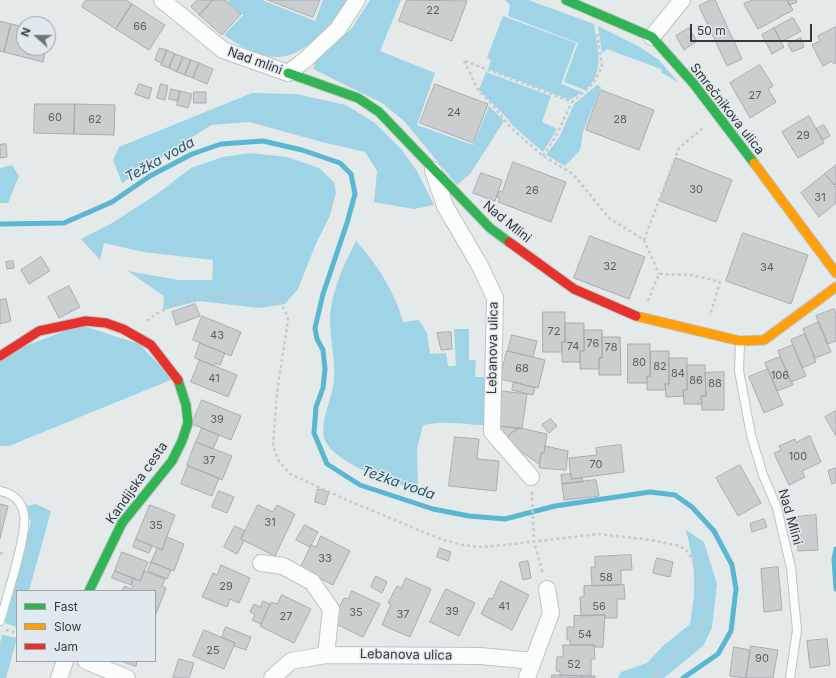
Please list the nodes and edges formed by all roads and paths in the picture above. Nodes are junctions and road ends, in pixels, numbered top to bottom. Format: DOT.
graph roads {
  1 [pos="162,0"];
  2 [pos="357,0"];
  3 [pos="566,0"];
  4 [pos="682,0"];
  5 [pos="595,24"];
  6 [pos="652,37"];
  7 [pos="288,73"];
  8 [pos="572,102"];
  9 [pos="717,116"];
  10 [pos="543,156"];
  11 [pos="433,170"];
  12 [pos="644,240"];
  13 [pos="836,273"];
  14 [pos="659,274"];
  15 [pos="836,287"];
  16 [pos="642,318"];
  17 [pos="705,334"];
  18 [pos="134,335"];
  19 [pos="740,341"];
  20 [pos="0,356"];
  21 [pos="531,477"];
  22 [pos="0,491"];
  23 [pos="532,496"];
  24 [pos="534,542"];
  25 [pos="261,563"];
  26 [pos="89,590"];
  27 [pos="547,590"];
  28 [pos="0,621"];
  29 [pos="326,655"];
  30 [pos="533,661"];
  31 [pos="65,662"];
  32 [pos="88,662"];
  33 [pos="59,678"];
  34 [pos="127,678"];
  35 [pos="272,678"];
  36 [pos="527,678"];
  37 [pos="652,678"];
  38 [pos="790,678"];
  1 -- 7 [label="street, Nad mlini"];
  2 -- 7 [label="street, Nad mlini"];
  3 -- 6 [label="street, Smrečnikova ulica"];
  4 -- 6 [label="street"];
  5 -- 8 [label="path"];
  6 -- 9 [label="street, Smrečnikova ulica"];
  7 -- 11 [label="street, Nad Mlini"];
  8 -- 10 [label="path"];
  8 -- 10 [label="path"];
  9 -- 12 [label="path"];
  9 -- 13 [label="street, Smrečnikova ulica"];
  10 -- 12 [label="path"];
  11 -- 16 [label="street, Nad Mlini"];
  11 -- 21 [label="street, Lebanova ulica"];
  12 -- 14 [label="path"];
  14 -- 16 [label="path"];
  14 -- 17 [label="path"];
  15 -- 19 [label="street, Nad Mlini"];
  16 -- 17 [label="street, Nad Mlini"];
  17 -- 19 [label="street, Nad Mlini"];
  18 -- 20 [label="street, Kandijska cesta"];
  18 -- 24 [label="path"];
  18 -- 26 [label="street, Kandijska cesta"];
  19 -- 38 [label="lane, Nad Mlini"];
  22 -- 28 [label="lane"];
  23 -- 24 [label="path"];
  24 -- 27 [label="path"];
  24 -- 37 [label="path"];
  25 -- 29 [label="street"];
  27 -- 30 [label="street"];
  29 -- 30 [label="street, Lebanova ulica"];
  29 -- 35 [label="street, Lebanova ulica"];
  30 -- 36 [label="street"];
  31 -- 33 [label="street"];
  32 -- 34 [label="street"];
}
